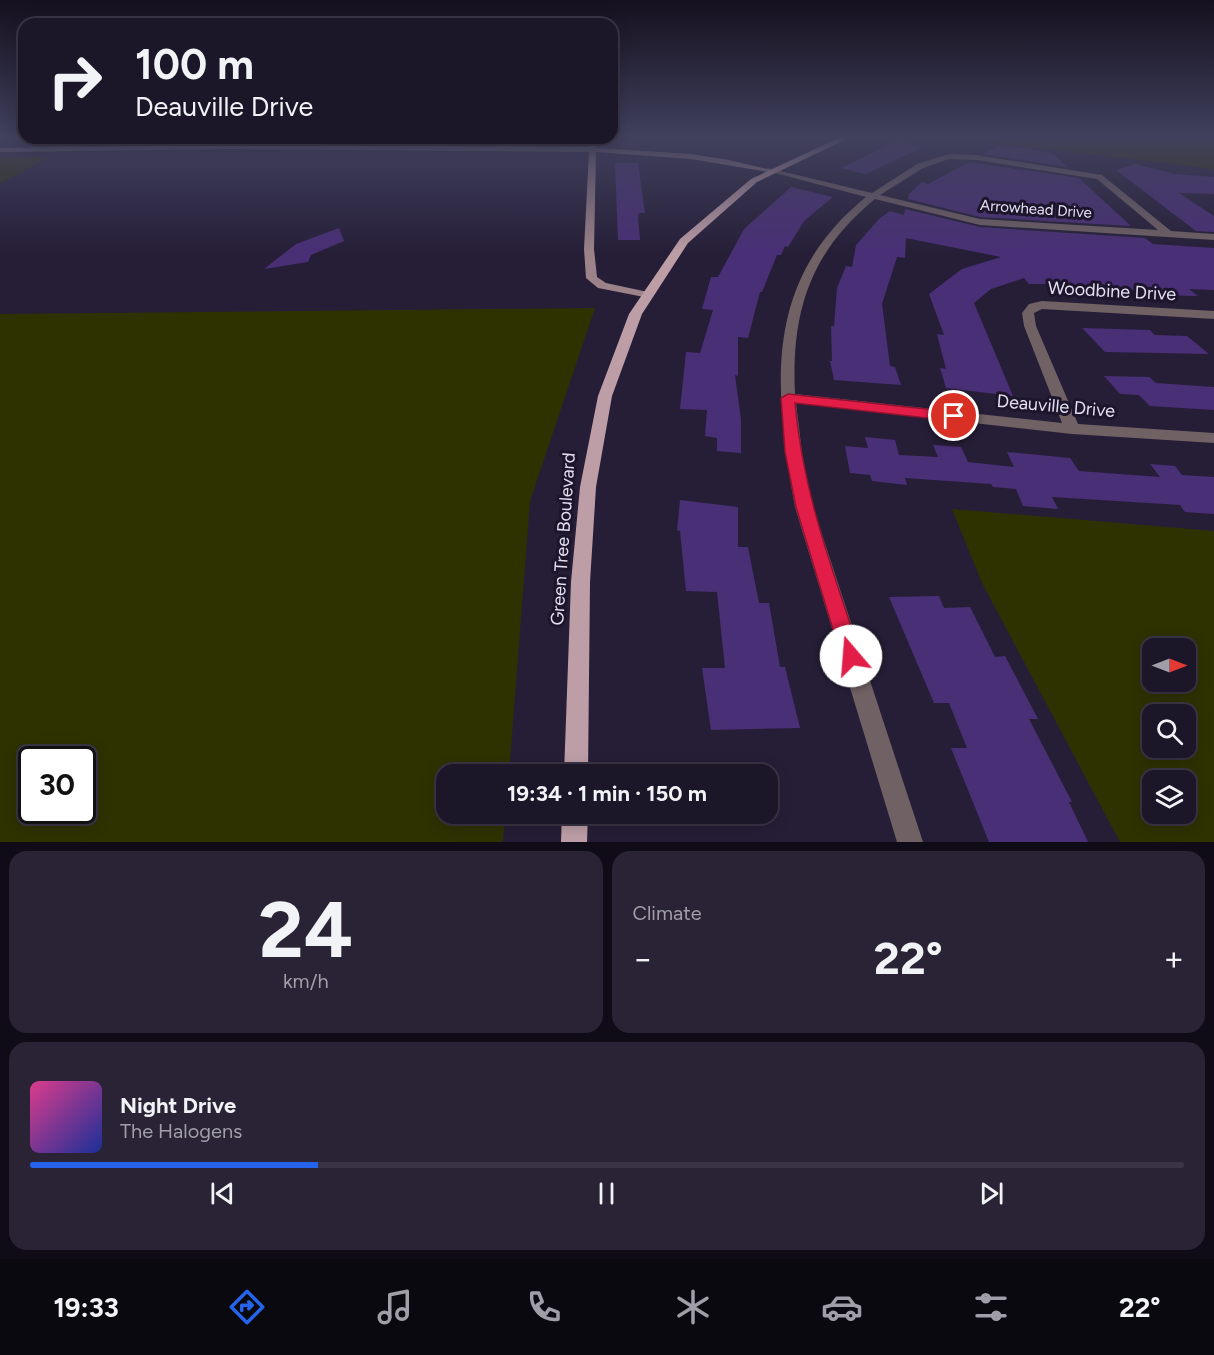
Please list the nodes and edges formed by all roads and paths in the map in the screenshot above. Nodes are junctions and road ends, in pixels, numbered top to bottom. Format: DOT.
graph roads {
  1 [pos="592,175"];
  2 [pos="761,175"];
  3 [pos="788,175"];
  4 [pos="903,175"];
  5 [pos="1088,175"];
  6 [pos="870,197"];
  7 [pos="1168,234"];
  8 [pos="1214,237"];
  9 [pos="644,294"];
  10 [pos="1214,315"];
  11 [pos="788,398"];
  12 [pos="1072,429"];
  13 [pos="1214,438"];
  14 [pos="576,764"];
  15 [pos="575,824"];
  16 [pos="574,842"];
  17 [pos="910,842"];
  1 -- 9 [label="main road"];
  2 -- 9 [label="main road, Green Tree Boulevard"];
  3 -- 6 [label="street, Arrowhead Drive"];
  4 -- 6 [label="street"];
  5 -- 7 [label="street"];
  6 -- 7 [label="street, Arrowhead Drive"];
  6 -- 11 [label="street"];
  7 -- 8 [label="street, Arrowhead Drive"];
  9 -- 14 [label="main road, Green Tree Boulevard"];
  10 -- 12 [label="street, Woodbine Drive"];
  11 -- 12 [label="street, Deauville Drive"];
  11 -- 17 [label="street"];
  12 -- 13 [label="street, Deauville Drive"];
  15 -- 16 [label="main road"];
}
